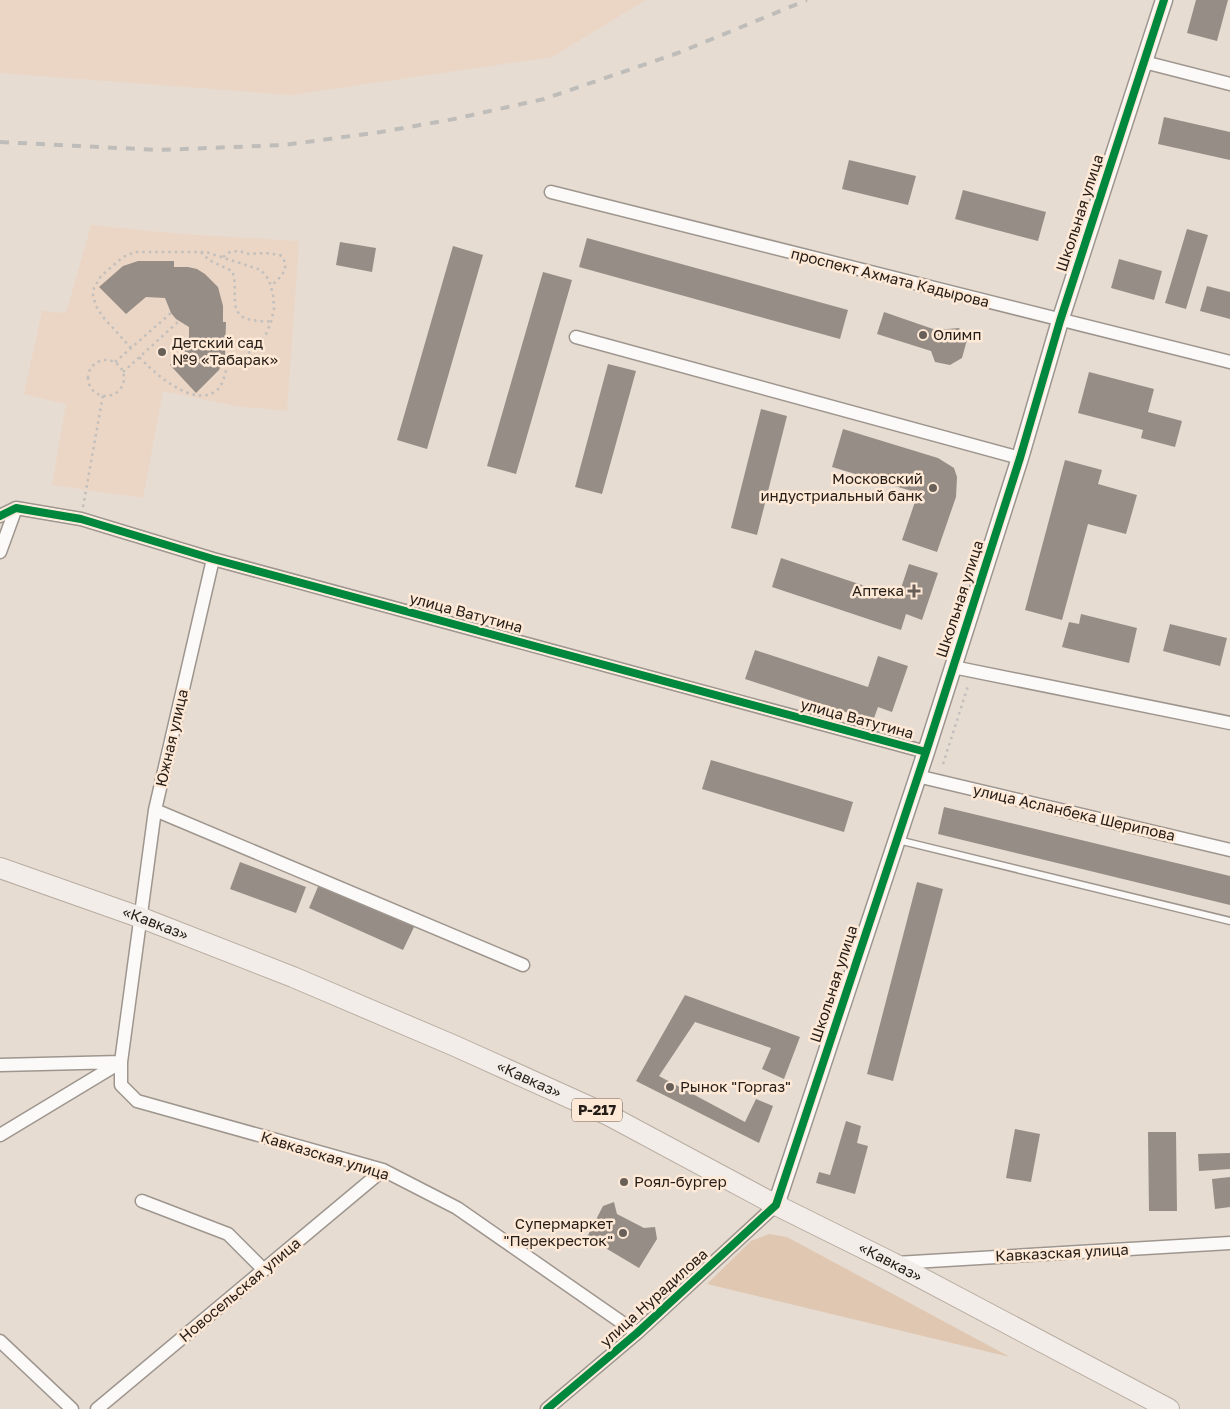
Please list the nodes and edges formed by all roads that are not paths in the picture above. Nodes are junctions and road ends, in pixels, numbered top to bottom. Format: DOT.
graph roads {
  1 [pos="1164,0"];
  2 [pos="1144,62"];
  3 [pos="1230,84"];
  4 [pos="551,192"];
  5 [pos="1060,321"];
  6 [pos="576,337"];
  7 [pos="1230,362"];
  8 [pos="1020,458"];
  9 [pos="16,508"];
  10 [pos="0,516"];
  11 [pos="0,552"];
  12 [pos="213,559"];
  13 [pos="952,667"];
  14 [pos="1230,723"];
  15 [pos="926,752"];
  16 [pos="917,776"];
  17 [pos="156,810"];
  18 [pos="896,839"];
  19 [pos="1230,850"];
  20 [pos="0,868"];
  21 [pos="142,918"];
  22 [pos="1230,921"];
  23 [pos="524,965"];
  24 [pos="121,1062"];
  25 [pos="0,1065"];
  26 [pos="0,1135"];
  27 [pos="383,1170"];
  28 [pos="142,1201"];
  29 [pos="776,1205"];
  30 [pos="1230,1243"];
  31 [pos="894,1263"];
  32 [pos="264,1270"];
  33 [pos="637,1333"];
  34 [pos="0,1341"];
  35 [pos="72,1409"];
  36 [pos="97,1409"];
  37 [pos="547,1409"];
  38 [pos="1169,1409"];
  1 -- 2 [label="street, Школьная улица"];
  2 -- 3 [label="street"];
  2 -- 5 [label="street, Школьная улица"];
  4 -- 5 [label="street, проспект Ахмата Кадырова"];
  5 -- 7 [label="street, проспект Ахмата Кадырова"];
  5 -- 8 [label="street, Школьная улица"];
  6 -- 8 [label="street"];
  8 -- 13 [label="street, Школьная улица"];
  9 -- 10 [label="street"];
  9 -- 11 [label="street"];
  9 -- 12 [label="street, улица Ватутина"];
  12 -- 15 [label="street, улица Ватутина"];
  12 -- 17 [label="street, Южная улица"];
  13 -- 14 [label="street"];
  13 -- 15 [label="street, Школьная улица"];
  15 -- 16 [label="street, Школьная улица"];
  16 -- 18 [label="street, Школьная улица"];
  16 -- 19 [label="street, улица Асланбека Шерипова"];
  17 -- 21 [label="street, Южная улица"];
  17 -- 23 [label="street"];
  18 -- 22 [label="lane"];
  18 -- 29 [label="street, Школьная улица"];
  20 -- 21 [label="main road, «Кавказ» / Р-217"];
  21 -- 24 [label="street, Кавказская улица"];
  21 -- 29 [label="main road, «Кавказ» / Р-217"];
  24 -- 25 [label="street"];
  24 -- 26 [label="street"];
  24 -- 27 [label="street, Кавказская улица"];
  27 -- 32 [label="street, Новосельская улица"];
  27 -- 33 [label="street, Кавказская улица"];
  28 -- 32 [label="street"];
  29 -- 31 [label="main road, «Кавказ» / Р-217"];
  29 -- 33 [label="street, улица Нурадилова"];
  30 -- 31 [label="street, Кавказская улица"];
  31 -- 38 [label="main road, «Кавказ» / Р-217"];
  32 -- 36 [label="street, Новосельская улица"];
  33 -- 37 [label="street, улица Нурадилова"];
  34 -- 35 [label="street"];
}
